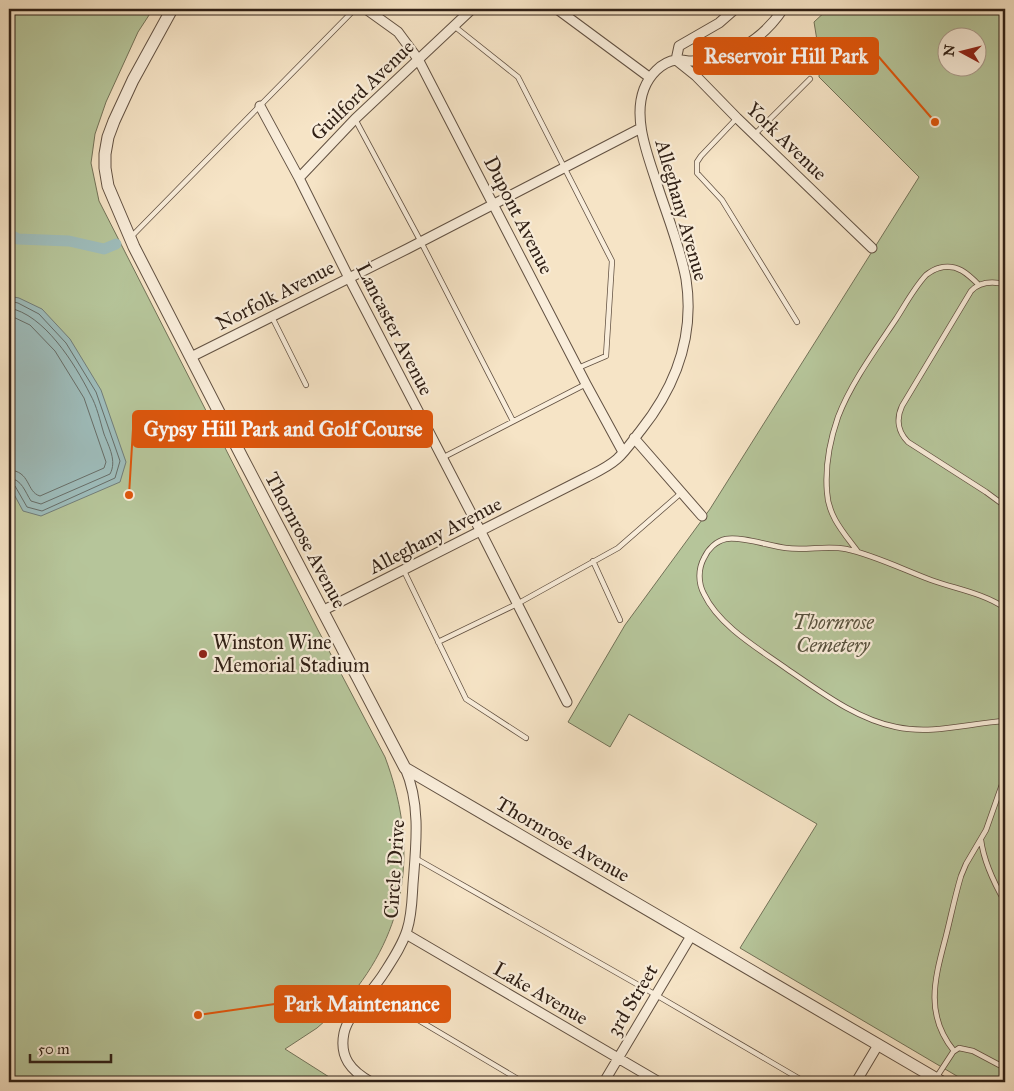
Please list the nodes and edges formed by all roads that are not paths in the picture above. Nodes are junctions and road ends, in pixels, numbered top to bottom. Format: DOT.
graph roads {
  1 [pos="172,9"];
  2 [pos="355,9"];
  3 [pos="366,9"];
  4 [pos="472,9"];
  5 [pos="557,9"];
  6 [pos="735,9"];
  7 [pos="783,9"];
  8 [pos="454,26"];
  9 [pos="418,59"];
  10 [pos="676,60"];
  11 [pos="649,77"];
  12 [pos="810,79"];
  13 [pos="260,106"];
  14 [pos="737,118"];
  15 [pos="355,119"];
  16 [pos="641,128"];
  17 [pos="755,134"];
  18 [pos="564,168"];
  19 [pos="299,178"];
  20 [pos="493,204"];
  21 [pos="130,238"];
  22 [pos="421,242"];
  23 [pos="872,248"];
  24 [pos="349,278"];
  25 [pos="1005,284"];
  26 [pos="979,285"];
  27 [pos="271,316"];
  28 [pos="797,322"];
  29 [pos="191,357"];
  30 [pos="578,368"];
  31 [pos="586,384"];
  32 [pos="306,385"];
  33 [pos="513,421"];
  34 [pos="634,438"];
  35 [pos="623,452"];
  36 [pos="442,458"];
  37 [pos="681,493"];
  38 [pos="1005,506"];
  39 [pos="702,516"];
  40 [pos="481,532"];
  41 [pos="858,553"];
  42 [pos="593,561"];
  43 [pos="404,571"];
  44 [pos="517,604"];
  45 [pos="1005,608"];
  46 [pos="322,611"];
  47 [pos="620,620"];
  48 [pos="438,642"];
  49 [pos="567,702"];
  50 [pos="1005,721"];
  51 [pos="526,738"];
  52 [pos="405,768"];
  53 [pos="1005,776"];
  54 [pos="981,839"];
  55 [pos="415,858"];
  56 [pos="1005,902"];
  57 [pos="406,934"];
  58 [pos="691,936"];
  59 [pos="371,992"];
  60 [pos="656,995"];
  61 [pos="878,1045"];
  62 [pos="954,1051"];
  63 [pos="618,1058"];
  64 [pos="1005,1068"];
  65 [pos="939,1080"];
  66 [pos="371,1082"];
  67 [pos="524,1082"];
  68 [pos="604,1082"];
  69 [pos="659,1082"];
  70 [pos="805,1082"];
  71 [pos="856,1082"];
  1 -- 21 [label="street, Thornrose Avenue"];
  2 -- 13 [label="lane"];
  3 -- 9 [label="street, Dupont Avenue"];
  4 -- 8 [label="street, Guilford Avenue"];
  5 -- 11 [label="street"];
  6 -- 10 [label="street"];
  7 -- 10 [label="street"];
  8 -- 9 [label="street, Guilford Avenue"];
  8 -- 18 [label="lane"];
  9 -- 15 [label="street, Guilford Avenue"];
  9 -- 20 [label="street, Dupont Avenue"];
  10 -- 11 [label="street"];
  10 -- 14 [label="street, York Avenue"];
  11 -- 16 [label="street, Alleghany Avenue"];
  12 -- 17 [label="lane"];
  13 -- 19 [label="street, Lancaster Avenue"];
  13 -- 21 [label="lane"];
  14 -- 17 [label="street, York Avenue"];
  14 -- 28 [label="lane"];
  15 -- 19 [label="street, Guilford Avenue"];
  15 -- 22 [label="lane"];
  16 -- 18 [label="street, Norfolk Avenue"];
  16 -- 34 [label="street, Alleghany Avenue"];
  17 -- 23 [label="street, York Avenue"];
  18 -- 20 [label="street, Norfolk Avenue"];
  18 -- 30 [label="lane"];
  19 -- 24 [label="street, Lancaster Avenue"];
  20 -- 22 [label="street, Norfolk Avenue"];
  20 -- 30 [label="street, Dupont Avenue"];
  21 -- 29 [label="street, Thornrose Avenue"];
  22 -- 24 [label="street, Norfolk Avenue"];
  22 -- 33 [label="lane"];
  24 -- 27 [label="street, Norfolk Avenue"];
  24 -- 36 [label="street, Lancaster Avenue"];
  25 -- 26 [label="lane"];
  26 -- 38 [label="lane"];
  26 -- 41 [label="lane"];
  27 -- 29 [label="street, Norfolk Avenue"];
  27 -- 32 [label="lane"];
  29 -- 46 [label="street, Thornrose Avenue"];
  30 -- 31 [label="street, Dupont Avenue"];
  31 -- 33 [label="lane"];
  31 -- 35 [label="street, Dupont Avenue"];
  33 -- 36 [label="lane"];
  34 -- 35 [label="street, Alleghany Avenue"];
  34 -- 37 [label="street"];
  35 -- 40 [label="street, Alleghany Avenue"];
  36 -- 40 [label="street, Lancaster Avenue"];
  37 -- 39 [label="street"];
  37 -- 42 [label="lane"];
  40 -- 43 [label="street, Alleghany Avenue"];
  40 -- 44 [label="street, Lancaster Avenue"];
  41 -- 45 [label="lane"];
  41 -- 50 [label="lane"];
  42 -- 44 [label="lane"];
  42 -- 47 [label="lane"];
  43 -- 46 [label="street, Alleghany Avenue"];
  43 -- 48 [label="lane"];
  44 -- 48 [label="lane"];
  44 -- 49 [label="street, Lancaster Avenue"];
  46 -- 52 [label="street, Thornrose Avenue"];
  48 -- 51 [label="lane"];
  52 -- 55 [label="street, Circle Drive"];
  52 -- 58 [label="street, Thornrose Avenue"];
  53 -- 54 [label="lane"];
  54 -- 56 [label="lane"];
  54 -- 62 [label="lane"];
  55 -- 57 [label="street, Circle Drive"];
  55 -- 60 [label="lane"];
  57 -- 59 [label="street, Circle Drive"];
  57 -- 63 [label="street, Lake Avenue"];
  58 -- 60 [label="street, 3rd Street"];
  58 -- 61 [label="street, Thornrose Avenue"];
  59 -- 66 [label="street, Circle Drive"];
  59 -- 67 [label="lane"];
  60 -- 63 [label="street, 3rd Street"];
  60 -- 70 [label="lane"];
  61 -- 65 [label="street, Thornrose Avenue"];
  61 -- 71 [label="street"];
  62 -- 64 [label="lane"];
  62 -- 65 [label="lane"];
  63 -- 68 [label="street, 3rd Street"];
  63 -- 69 [label="street, Lake Avenue"];
}
